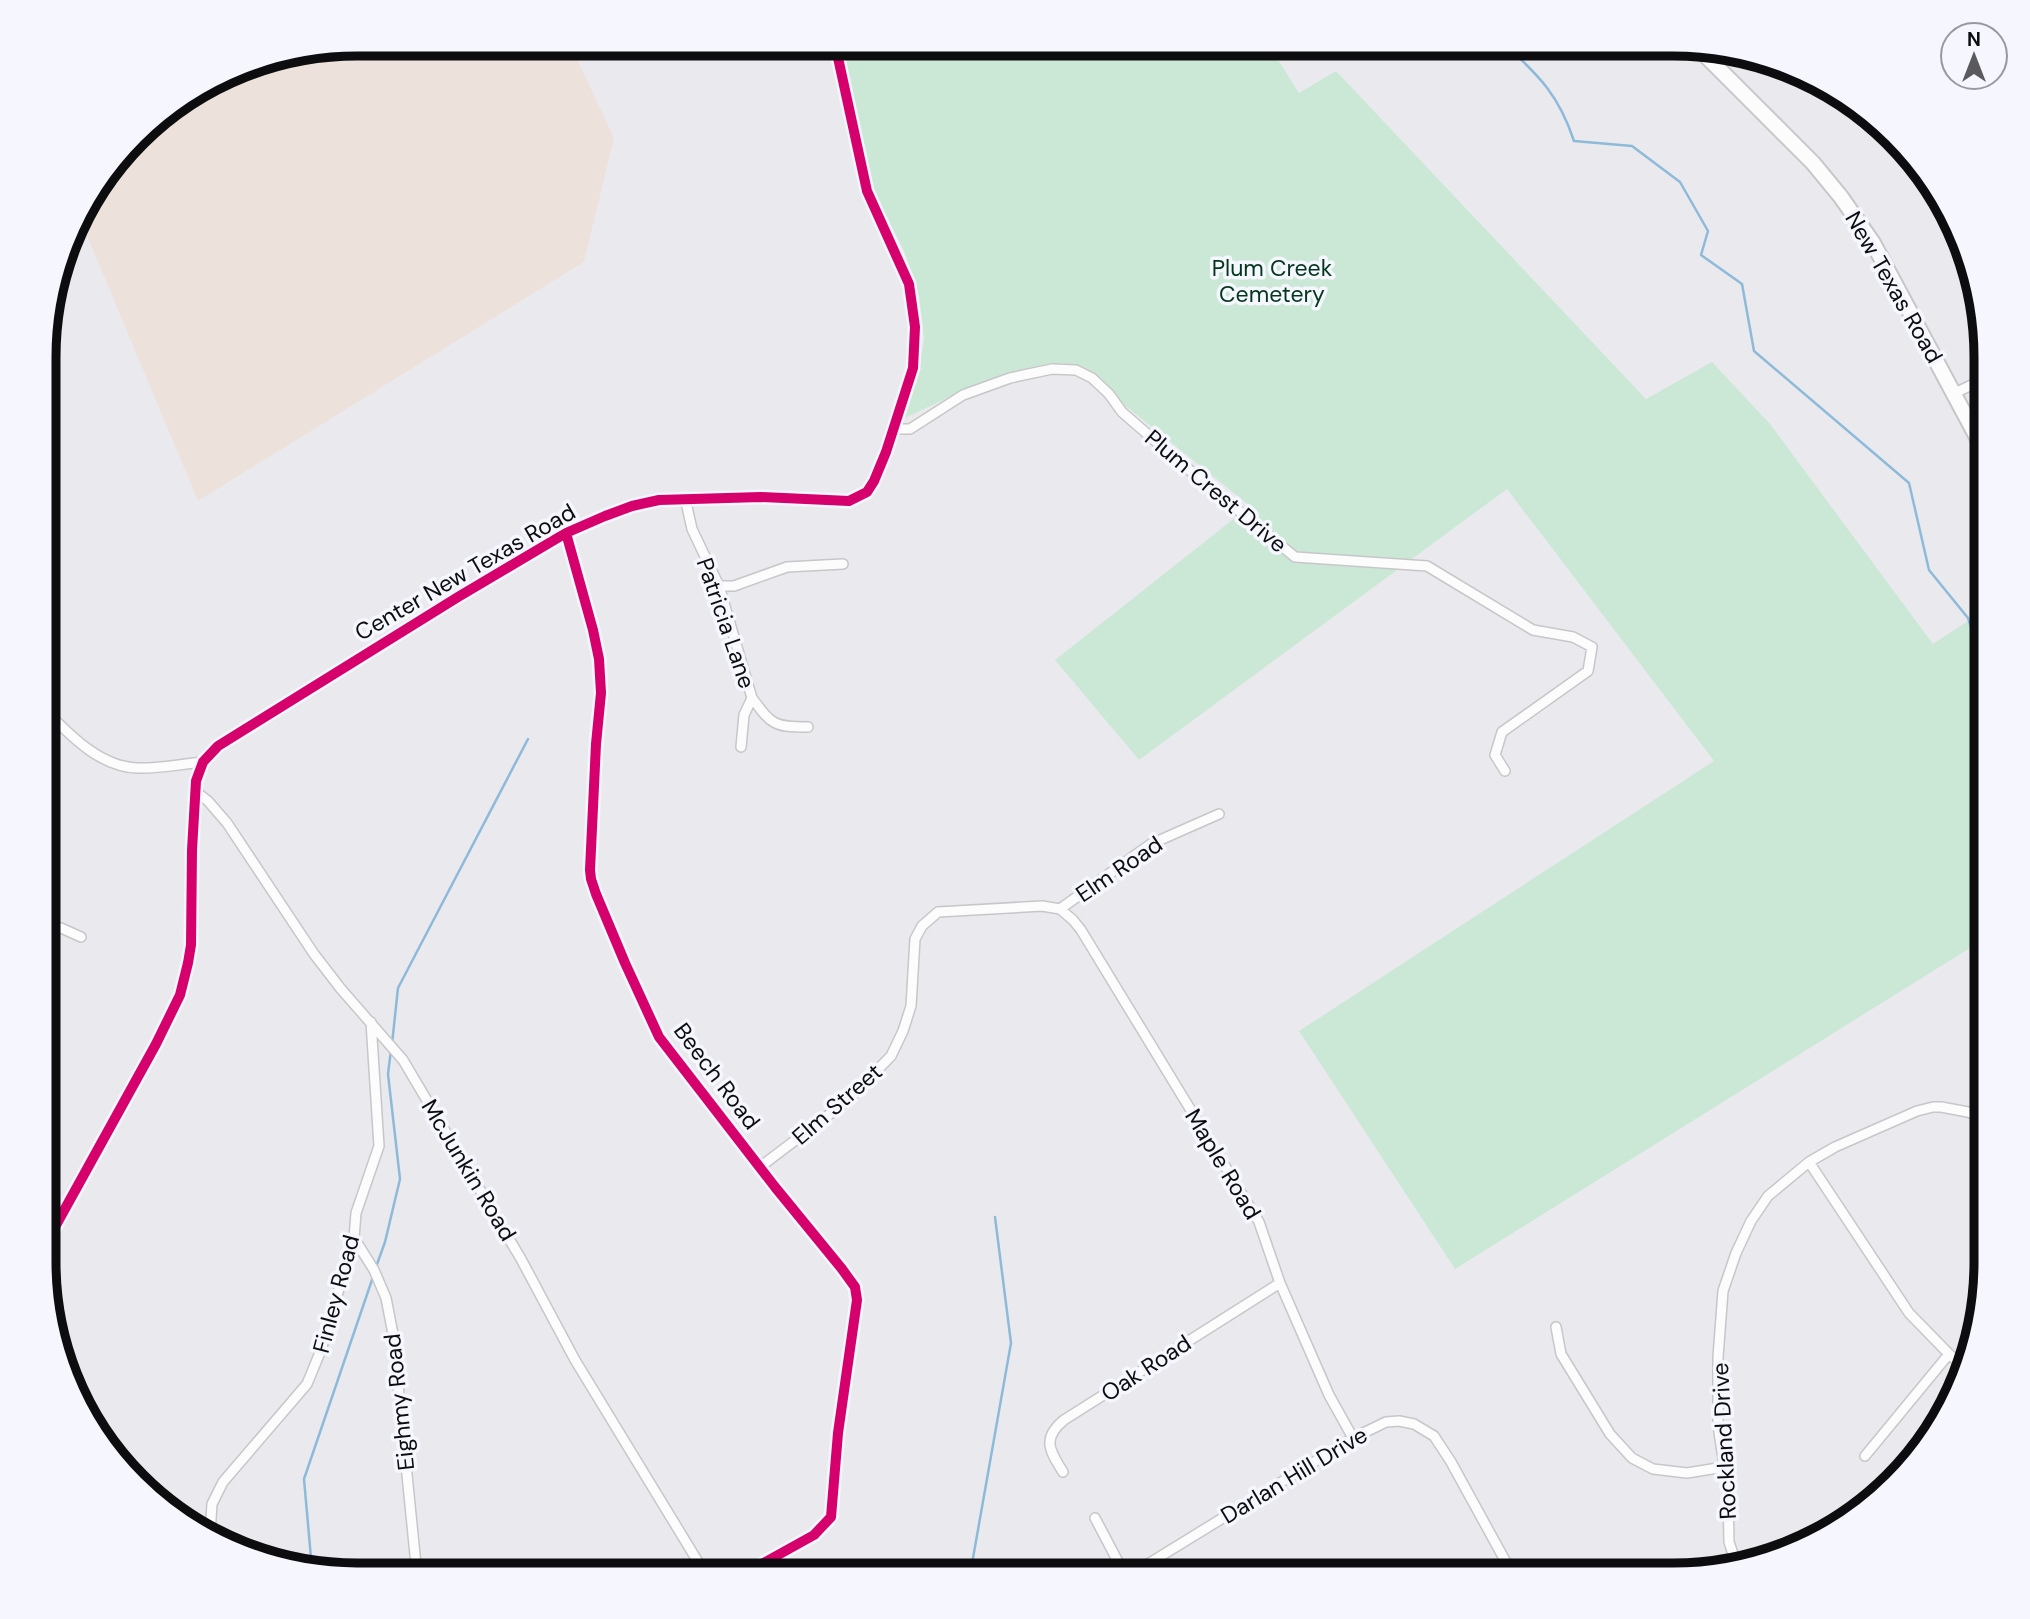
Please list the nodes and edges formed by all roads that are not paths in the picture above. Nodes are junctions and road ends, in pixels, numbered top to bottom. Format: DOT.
graph roads {
  1 [pos="838,56"];
  2 [pos="1709,59"];
  3 [pos="1974,384"];
  4 [pos="1955,393"];
  5 [pos="894,429"];
  6 [pos="1974,430"];
  7 [pos="685,498"];
  8 [pos="566,533"];
  9 [pos="844,564"];
  10 [pos="719,586"];
  11 [pos="752,698"];
  12 [pos="56,720"];
  13 [pos="808,726"];
  14 [pos="741,747"];
  15 [pos="202,762"];
  16 [pos="1505,771"];
  17 [pos="195,791"];
  18 [pos="1219,814"];
  19 [pos="1060,909"];
  20 [pos="56,928"];
  21 [pos="81,937"];
  22 [pos="371,1022"];
  23 [pos="1974,1115"];
  24 [pos="1809,1162"];
  25 [pos="760,1167"];
  26 [pos="56,1223"];
  27 [pos="354,1238"];
  28 [pos="1280,1283"];
  29 [pos="1556,1327"];
  30 [pos="1949,1354"];
  31 [pos="1957,1361"];
  32 [pos="1353,1438"];
  33 [pos="1865,1456"];
  34 [pos="1724,1467"];
  35 [pos="1063,1472"];
  36 [pos="1095,1518"];
  37 [pos="211,1525"];
  38 [pos="1734,1556"];
  39 [pos="416,1563"];
  40 [pos="699,1563"];
  41 [pos="764,1563"];
  42 [pos="1121,1563"];
  43 [pos="1148,1563"];
  44 [pos="1506,1563"];
  1 -- 5 [label="street, Center New Texas Road"];
  2 -- 4 [label="main road, New Texas Road"];
  3 -- 4 [label="street"];
  4 -- 6 [label="main road, New Texas Road"];
  5 -- 7 [label="street, Center New Texas Road"];
  5 -- 16 [label="street, Plum Crest Drive"];
  7 -- 8 [label="street, Center New Texas Road"];
  7 -- 10 [label="street, Patricia Lane"];
  8 -- 15 [label="street, Center New Texas Road"];
  8 -- 25 [label="street, Beech Road"];
  9 -- 10 [label="street"];
  10 -- 11 [label="street, Patricia Lane"];
  11 -- 13 [label="street"];
  11 -- 14 [label="street, Patricia Lane"];
  12 -- 15 [label="street"];
  15 -- 17 [label="street"];
  17 -- 22 [label="street, McJunkin Road"];
  17 -- 26 [label="street"];
  18 -- 19 [label="street, Elm Road"];
  19 -- 25 [label="street, Elm Street"];
  19 -- 28 [label="street, Maple Road"];
  20 -- 21 [label="street"];
  22 -- 27 [label="street, Finley Road"];
  22 -- 40 [label="street, McJunkin Road"];
  23 -- 24 [label="street, Rockland Drive"];
  24 -- 30 [label="street"];
  24 -- 34 [label="street, Rockland Drive"];
  25 -- 41 [label="street, Beech Road"];
  27 -- 37 [label="street, Finley Road"];
  27 -- 39 [label="street, Eighmy Road"];
  28 -- 32 [label="street, Maple Road"];
  28 -- 35 [label="street, Oak Road"];
  29 -- 34 [label="street"];
  30 -- 31 [label="street"];
  30 -- 33 [label="street"];
  32 -- 43 [label="street, Darlan Hill Drive"];
  32 -- 44 [label="street, Darlan Hill Drive"];
  34 -- 38 [label="street, Rockland Drive"];
  36 -- 42 [label="street"];
}
